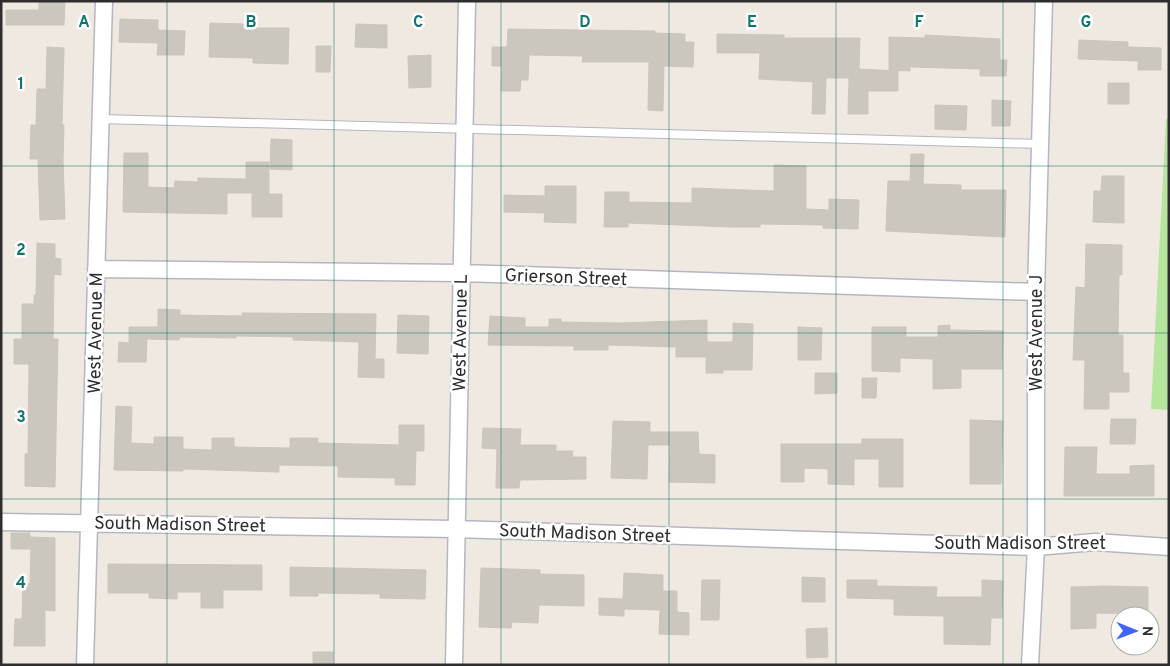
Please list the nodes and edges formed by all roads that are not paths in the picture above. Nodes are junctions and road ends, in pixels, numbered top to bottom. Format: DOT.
graph roads {
  1 [pos="104,1"];
  2 [pos="468,1"];
  3 [pos="1044,1"];
  4 [pos="101,119"];
  5 [pos="464,129"];
  6 [pos="1040,144"];
  7 [pos="96,269"];
  8 [pos="461,273"];
  9 [pos="1036,292"];
  10 [pos="1,522"];
  11 [pos="90,522"];
  12 [pos="456,529"];
  13 [pos="1169,546"];
  14 [pos="1036,547"];
  15 [pos="85,665"];
  16 [pos="454,665"];
  17 [pos="1030,665"];
  1 -- 4 [label="street, West Avenue M"];
  2 -- 5 [label="street, West Avenue L"];
  3 -- 6 [label="street, West Avenue J"];
  4 -- 5 [label="lane"];
  4 -- 7 [label="street, West Avenue M"];
  5 -- 6 [label="lane"];
  5 -- 8 [label="street, West Avenue L"];
  6 -- 9 [label="street, West Avenue J"];
  7 -- 8 [label="street, Grierson Street"];
  7 -- 11 [label="street, West Avenue M"];
  8 -- 9 [label="street, Grierson Street"];
  8 -- 12 [label="street, West Avenue L"];
  9 -- 14 [label="street, West Avenue J"];
  10 -- 11 [label="street, South Madison Street"];
  11 -- 12 [label="street, South Madison Street"];
  11 -- 15 [label="street, West Avenue M"];
  12 -- 14 [label="street, South Madison Street"];
  12 -- 16 [label="street, West Avenue L"];
  13 -- 14 [label="street, South Madison Street"];
  14 -- 17 [label="street, West Avenue J"];
}
